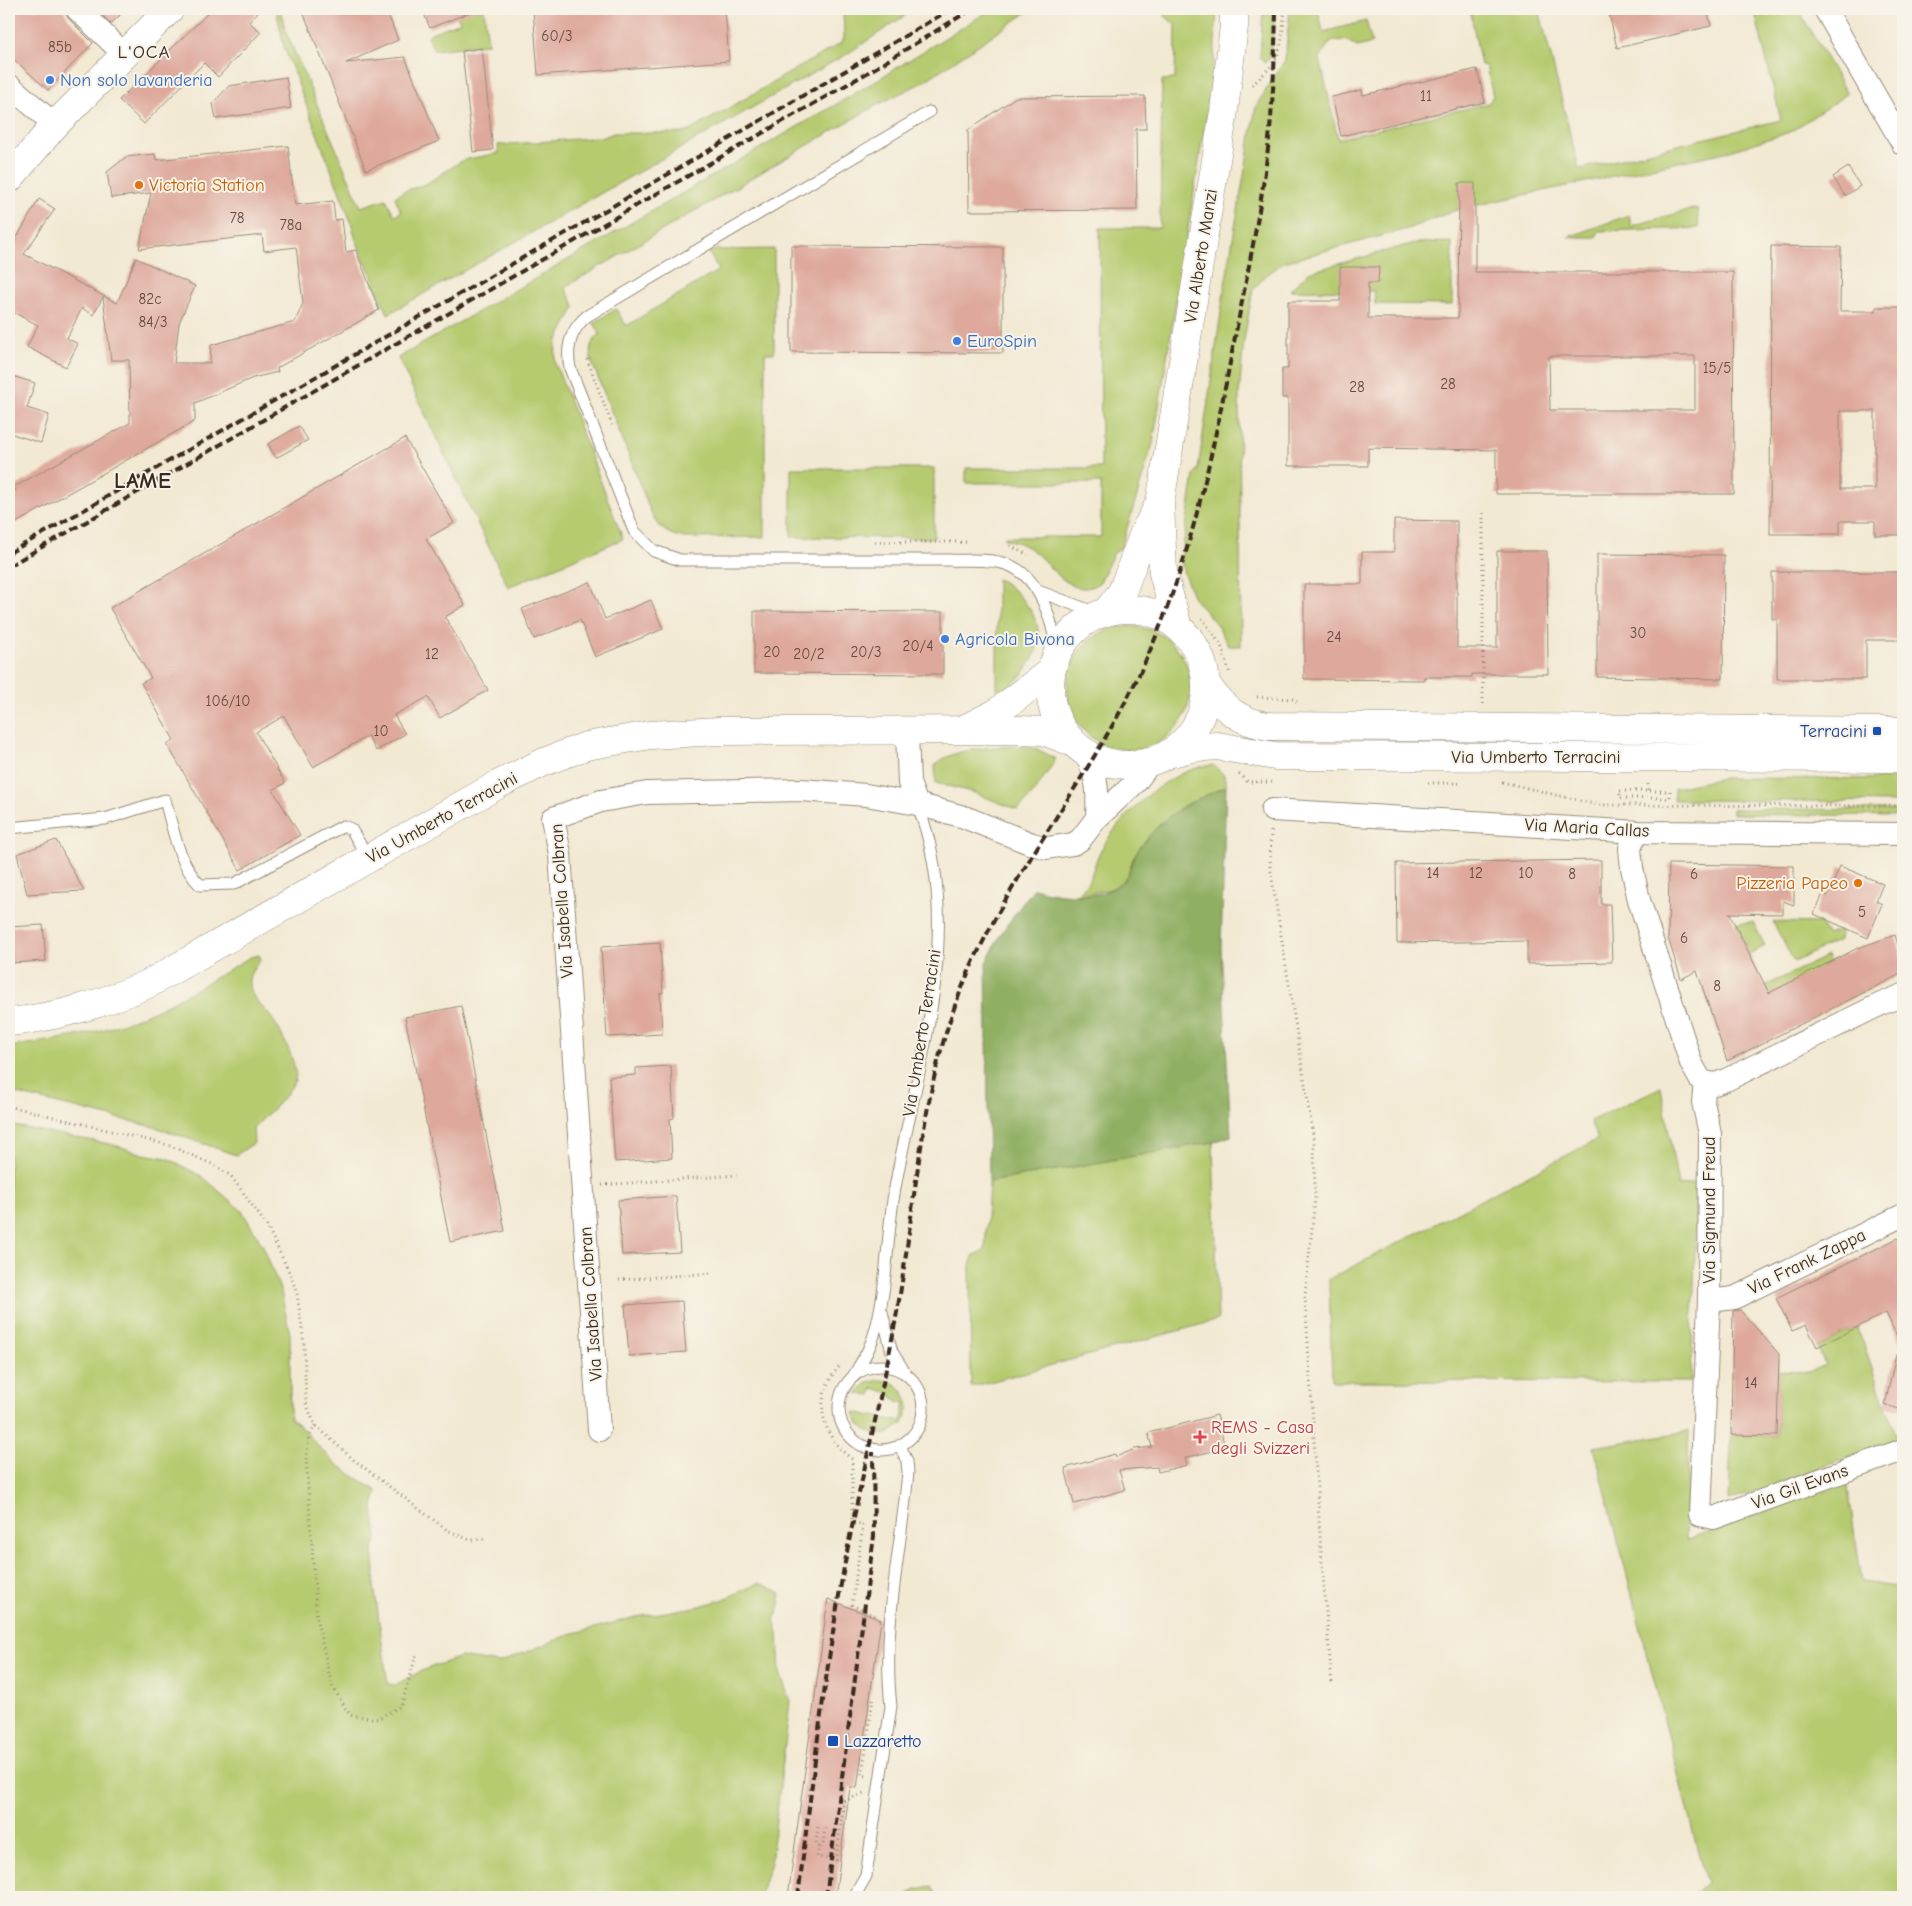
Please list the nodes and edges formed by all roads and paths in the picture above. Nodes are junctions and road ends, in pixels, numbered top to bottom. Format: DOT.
graph roads {
  1 [pos="77,9"];
  2 [pos="170,9"];
  3 [pos="1234,9"];
  4 [pos="1285,9"];
  5 [pos="1825,9"];
  6 [pos="125,55"];
  7 [pos="9,85"];
  8 [pos="1252,85"];
  9 [pos="929,112"];
  10 [pos="55,125"];
  11 [pos="1903,144"];
  12 [pos="9,179"];
  13 [pos="586,358"];
  14 [pos="614,432"];
  15 [pos="1160,503"];
  16 [pos="1483,512"];
  17 [pos="866,542"];
  18 [pos="970,542"];
  19 [pos="1004,544"];
  20 [pos="1031,557"];
  21 [pos="1038,591"];
  22 [pos="1102,613"];
  23 [pos="1189,621"];
  24 [pos="1054,662"];
  25 [pos="1219,683"];
  26 [pos="1248,696"];
  27 [pos="1294,699"];
  28 [pos="1483,715"];
  29 [pos="958,731"];
  30 [pos="1903,731"];
  31 [pos="907,732"];
  32 [pos="1079,748"];
  33 [pos="1161,758"];
  34 [pos="1903,758"];
  35 [pos="1236,769"];
  36 [pos="1283,782"];
  37 [pos="1501,782"];
  38 [pos="1419,783"];
  39 [pos="1464,783"];
  40 [pos="1648,784"];
  41 [pos="1649,791"];
  42 [pos="1661,798"];
  43 [pos="916,804"];
  44 [pos="1661,805"];
  45 [pos="1903,806"];
  46 [pos="1272,810"];
  47 [pos="1661,812"];
  48 [pos="1097,818"];
  49 [pos="9,828"];
  50 [pos="1639,832"];
  51 [pos="1903,834"];
  52 [pos="369,859"];
  53 [pos="1903,995"];
  54 [pos="9,1022"];
  55 [pos="1705,1082"];
  56 [pos="9,1106"];
  57 [pos="737,1175"];
  58 [pos="596,1185"];
  59 [pos="1903,1215"];
  60 [pos="711,1273"];
  61 [pos="619,1280"];
  62 [pos="1709,1301"];
  63 [pos="882,1305"];
  64 [pos="905,1372"];
  65 [pos="854,1375"];
  66 [pos="315,1424"];
  67 [pos="599,1430"];
  68 [pos="900,1446"];
  69 [pos="1900,1451"];
  70 [pos="852,1458"];
  71 [pos="1700,1515"];
  72 [pos="485,1540"];
  73 [pos="884,1619"];
  74 [pos="416,1653"];
  75 [pos="1332,1684"];
  76 [pos="873,1697"];
  77 [pos="868,1784"];
  78 [pos="866,1792"];
  79 [pos="818,1827"];
  80 [pos="825,1828"];
  81 [pos="819,1848"];
  82 [pos="854,1897"];
  1 -- 6 [label="street"];
  2 -- 6 [label="main road"];
  3 -- 15 [label="main road, Via Alberto Manzi"];
  4 -- 8 [label="path"];
  5 -- 11 [label="street"];
  6 -- 10 [label="main road"];
  7 -- 10 [label="street"];
  9 -- 21 [label="lane"];
  10 -- 12 [label="main road"];
  13 -- 14 [label="path"];
  15 -- 22 [label="main road, Via Alberto Manzi"];
  15 -- 23 [label="main road, Via Alberto Manzi"];
  16 -- 28 [label="path"];
  17 -- 18 [label="path"];
  19 -- 20 [label="path"];
  21 -- 22 [label="lane"];
  21 -- 24 [label="lane"];
  22 -- 23 [label="main road"];
  22 -- 24 [label="main road"];
  23 -- 25 [label="main road"];
  23 -- 25 [label="path"];
  24 -- 29 [label="main road, Via Umberto Terracini"];
  24 -- 32 [label="main road"];
  25 -- 30 [label="main road, Via Umberto Terracini"];
  25 -- 33 [label="main road"];
  26 -- 27 [label="path"];
  29 -- 31 [label="main road, Via Umberto Terracini"];
  29 -- 32 [label="main road, Via Umberto Terracini"];
  31 -- 43 [label="street, Via Umberto Terracini"];
  31 -- 52 [label="main road, Via Umberto Terracini"];
  32 -- 33 [label="main road"];
  32 -- 48 [label="street"];
  33 -- 34 [label="main road, Via Umberto Terracini"];
  33 -- 48 [label="street, Via Isabella Colbran"];
  35 -- 36 [label="path"];
  37 -- 44 [label="path"];
  38 -- 39 [label="path"];
  40 -- 41 [label="path"];
  41 -- 42 [label="path"];
  41 -- 42 [label="path"];
  42 -- 44 [label="path"];
  43 -- 48 [label="street, Via Isabella Colbran"];
  43 -- 63 [label="lane, Via Umberto Terracini"];
  43 -- 67 [label="street, Via Isabella Colbran"];
  44 -- 45 [label="path"];
  44 -- 47 [label="path"];
  46 -- 50 [label="street, Via Maria Callas"];
  46 -- 75 [label="path"];
  49 -- 52 [label="lane"];
  50 -- 51 [label="street, Via Maria Callas"];
  50 -- 55 [label="street"];
  52 -- 54 [label="main road, Via Umberto Terracini"];
  53 -- 55 [label="street"];
  55 -- 62 [label="street, Via Sigmund Freud"];
  56 -- 66 [label="path"];
  57 -- 58 [label="path"];
  59 -- 62 [label="street, Via Frank Zappa"];
  60 -- 61 [label="path"];
  62 -- 71 [label="street, Via Sigmund Freud"];
  63 -- 64 [label="lane, Via Umberto Terracini"];
  63 -- 65 [label="lane, Via Umberto Terracini"];
  64 -- 65 [label="lane"];
  64 -- 68 [label="lane, Via Umberto Terracini"];
  65 -- 68 [label="lane, Via Umberto Terracini"];
  66 -- 72 [label="path"];
  66 -- 74 [label="path"];
  68 -- 82 [label="lane"];
  69 -- 71 [label="street, Via Gil Evans"];
  70 -- 73 [label="path"];
  76 -- 77 [label="path"];
  78 -- 81 [label="path"];
  79 -- 81 [label="path"];
  80 -- 81 [label="path"];
}
